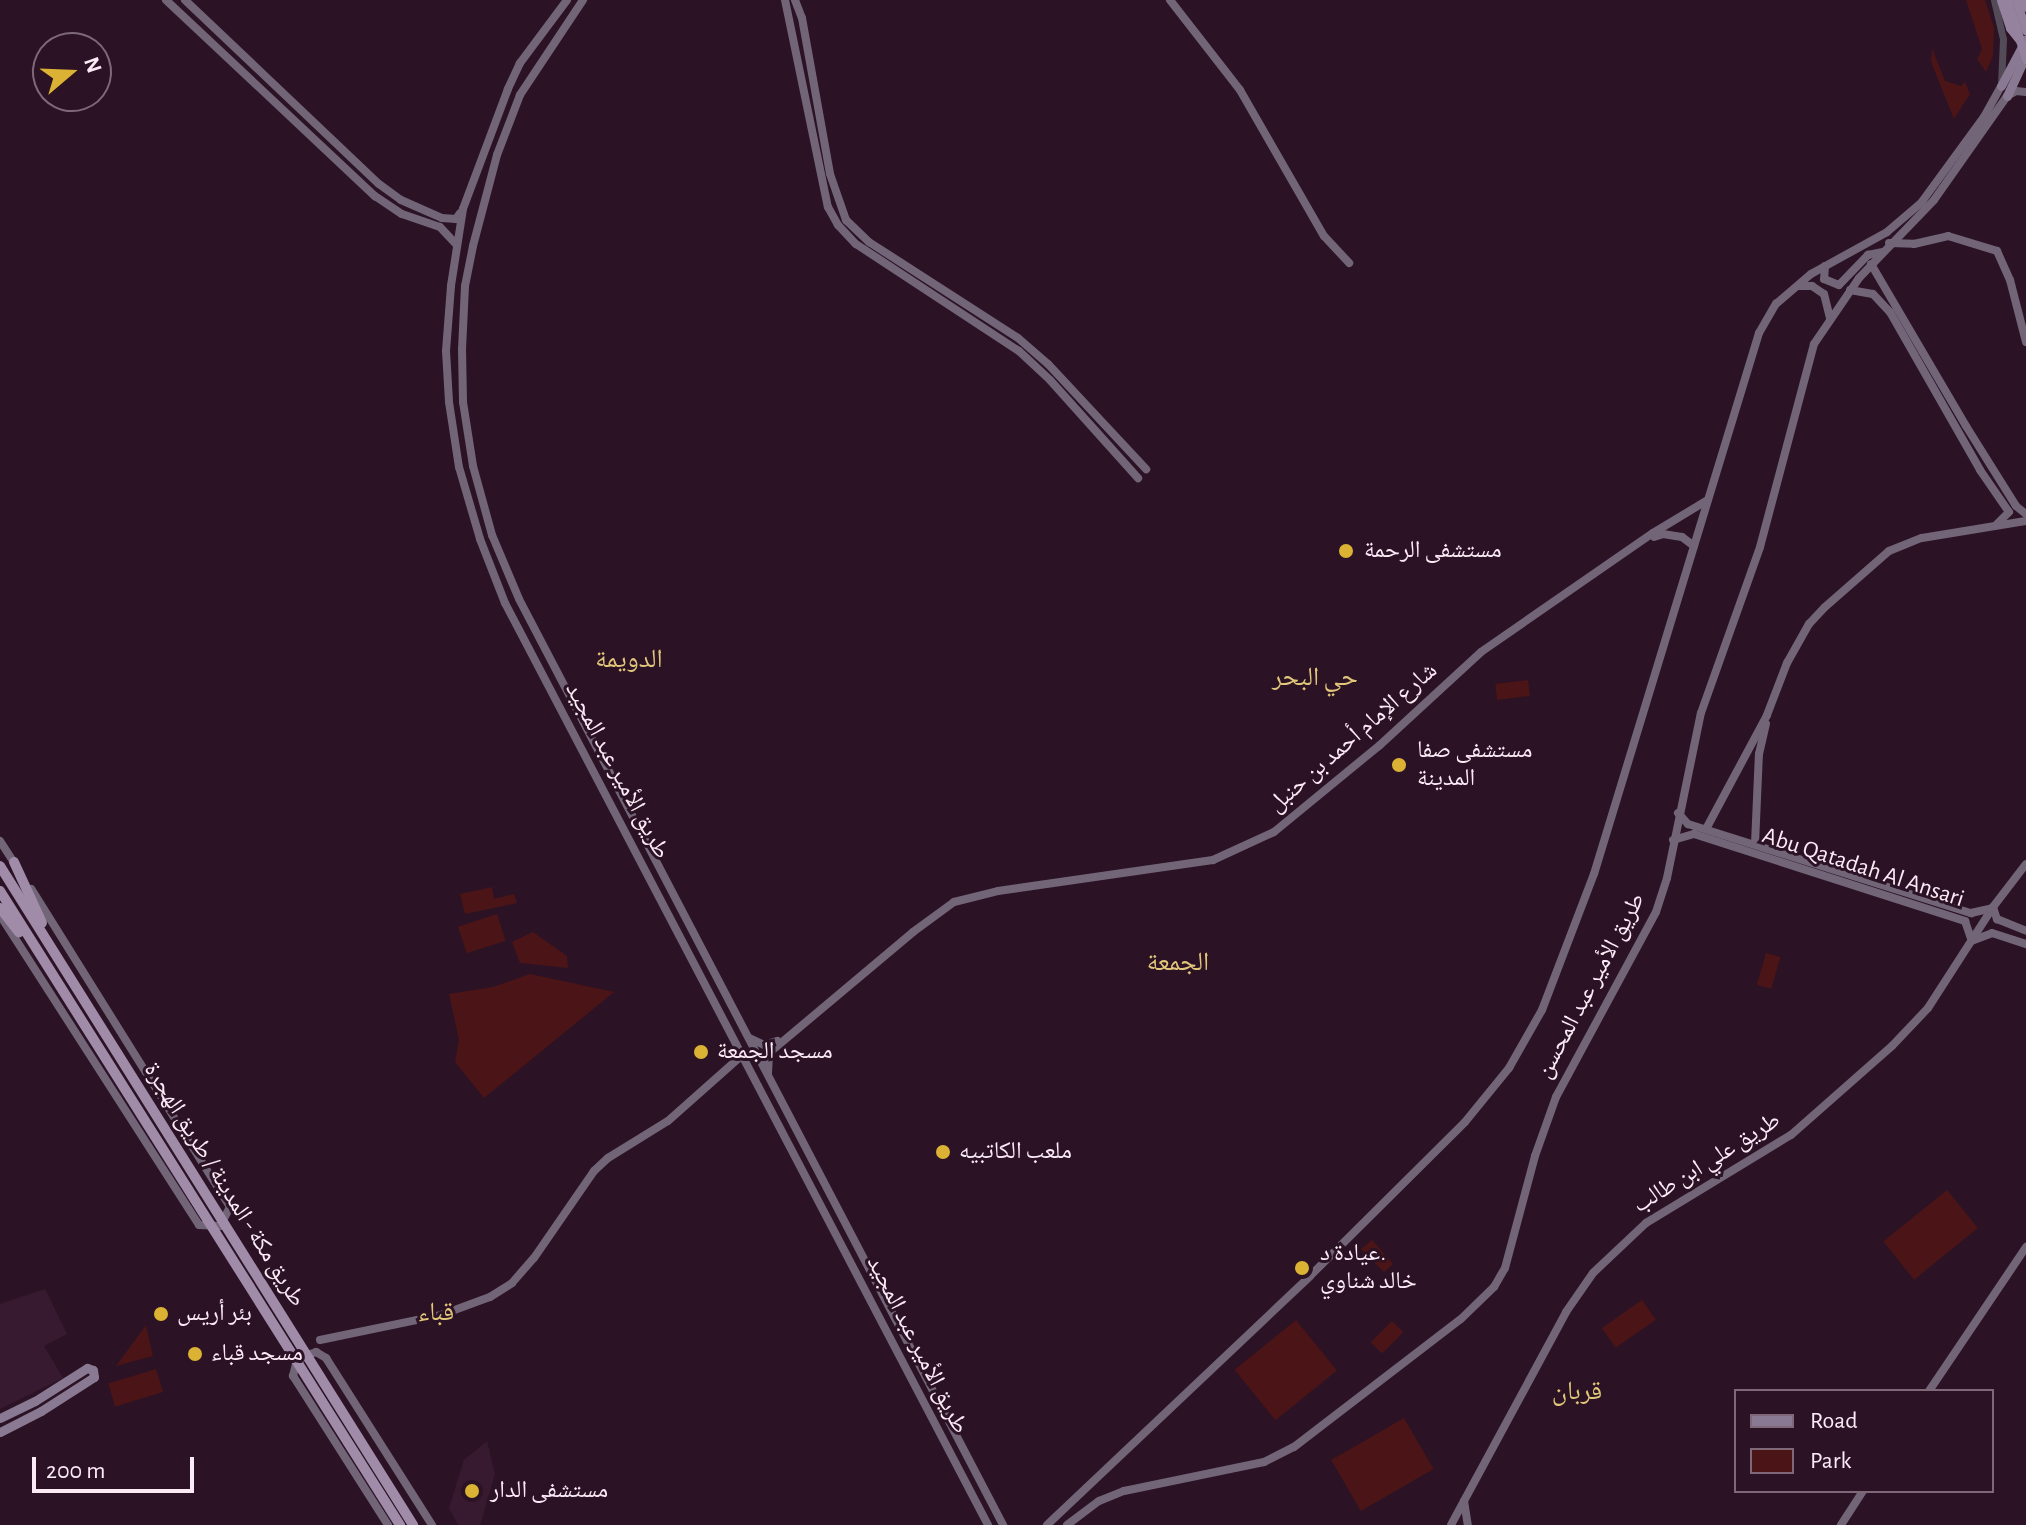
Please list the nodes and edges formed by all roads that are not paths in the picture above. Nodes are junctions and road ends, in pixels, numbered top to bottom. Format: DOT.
graph roads {
  1 [pos="166,0"];
  2 [pos="185,0"];
  3 [pos="567,0"];
  4 [pos="583,0"];
  5 [pos="785,0"];
  6 [pos="795,0"];
  7 [pos="1170,0"];
  8 [pos="1994,0"];
  9 [pos="2004,0"];
  10 [pos="2016,0"];
  11 [pos="2024,0"];
  12 [pos="2026,7"];
  13 [pos="2026,30"];
  14 [pos="2022,39"];
  15 [pos="2026,57"];
  16 [pos="2001,86"];
  17 [pos="2026,92"];
  18 [pos="2007,96"];
  19 [pos="463,209"];
  20 [pos="1889,243"];
  21 [pos="456,244"];
  22 [pos="1882,252"];
  23 [pos="1349,263"];
  24 [pos="1871,264"];
  25 [pos="1825,266"];
  26 [pos="1796,286"];
  27 [pos="1850,290"];
  28 [pos="1894,310"];
  29 [pos="1829,323"];
  30 [pos="2026,342"];
  31 [pos="1146,469"];
  32 [pos="1138,478"];
  33 [pos="1706,501"];
  34 [pos="2013,510"];
  35 [pos="2026,514"];
  36 [pos="2026,521"];
  37 [pos="1996,525"];
  38 [pos="1642,541"];
  39 [pos="1694,546"];
  40 [pos="1767,715"];
  41 [pos="628,810"];
  42 [pos="1678,813"];
  43 [pos="618,816"];
  44 [pos="1706,829"];
  45 [pos="1673,840"];
  46 [pos="0,841"];
  47 [pos="1755,844"];
  48 [pos="14,862"];
  49 [pos="2026,864"];
  50 [pos="0,866"];
  51 [pos="0,891"];
  52 [pos="1993,907"];
  53 [pos="0,908"];
  54 [pos="0,915"];
  55 [pos="2026,931"];
  56 [pos="1972,941"];
  57 [pos="2026,944"];
  58 [pos="60,961"];
  59 [pos="49,968"];
  60 [pos="788,1036"];
  61 [pos="747,1037"];
  62 [pos="740,1057"];
  63 [pos="768,1077"];
  64 [pos="1489,1078"];
  65 [pos="1500,1082"];
  66 [pos="849,1226"];
  67 [pos="836,1232"];
  68 [pos="2026,1247"];
  69 [pos="1242,1327"];
  70 [pos="1250,1334"];
  71 [pos="320,1340"];
  72 [pos="1930,1389"];
  73 [pos="0,1418"];
  74 [pos="0,1432"];
  75 [pos="1862,1493"];
  76 [pos="1464,1500"];
  77 [pos="1003,1524"];
  78 [pos="388,1525"];
  79 [pos="400,1525"];
  80 [pos="413,1525"];
  81 [pos="432,1525"];
  82 [pos="988,1525"];
  83 [pos="1047,1525"];
  84 [pos="1067,1525"];
  85 [pos="1451,1525"];
  86 [pos="1468,1525"];
  87 [pos="1841,1525"];
  1 -- 21 [label="main road"];
  2 -- 19 [label="main road"];
  3 -- 19 [label="main road, طريق الأمير عبد المجيد"];
  4 -- 41 [label="main road, طريق الأمير عبد المجيد"];
  5 -- 32 [label="main road"];
  6 -- 31 [label="main road"];
  7 -- 23 [label="main road"];
  8 -- 16 [label="street"];
  9 -- 14 [label="highway, bridge"];
  10 -- 13 [label="highway"];
  11 -- 12 [label="highway"];
  14 -- 15 [label="highway, bridge"];
  14 -- 16 [label="main road"];
  15 -- 18 [label="main road"];
  16 -- 25 [label="main road, طريق الأمير عبد المحسن"];
  17 -- 18 [label="main road"];
  18 -- 20 [label="main road, طريق الأمير عبد المحسن"];
  19 -- 21 [label="main road, طريق الأمير عبد المجيد"];
  20 -- 22 [label="main road, طريق الأمير عبد المحسن"];
  20 -- 30 [label="main road"];
  21 -- 43 [label="main road, طريق الأمير عبد المجيد"];
  22 -- 24 [label="main road, طريق الأمير عبد المحسن"];
  22 -- 25 [label="main road"];
  24 -- 27 [label="main road, طريق الأمير عبد المحسن"];
  24 -- 28 [label="main road"];
  25 -- 26 [label="main road, طريق الأمير عبد المحسن"];
  26 -- 29 [label="main road"];
  26 -- 33 [label="main road, طريق الأمير عبد المحسن"];
  27 -- 28 [label="main road"];
  27 -- 29 [label="main road, طريق الأمير عبد المحسن"];
  28 -- 34 [label="main road"];
  29 -- 42 [label="main road, طريق الأمير عبد المحسن"];
  33 -- 38 [label="main road, شارع الإمام أحمد بن حنبل"];
  33 -- 39 [label="main road, طريق الأمير عبد المحسن"];
  34 -- 35 [label="main road"];
  34 -- 37 [label="main road"];
  36 -- 37 [label="main road"];
  37 -- 40 [label="main road"];
  38 -- 39 [label="main road"];
  38 -- 60 [label="main road, شارع الإمام أحمد بن حنبل"];
  39 -- 65 [label="main road, طريق الأمير عبد المحسن"];
  40 -- 44 [label="main road"];
  40 -- 47 [label="main road"];
  41 -- 43 [label="main road"];
  41 -- 61 [label="main road, طريق الأمير عبد المجيد"];
  42 -- 44 [label="main road, Abu Qatadah Al Ansari"];
  42 -- 45 [label="main road, طريق الأمير عبد المحسن"];
  43 -- 62 [label="main road, طريق الأمير عبد المجيد"];
  44 -- 47 [label="main road, Abu Qatadah Al Ansari"];
  45 -- 56 [label="main road, Abu Qatadah Al Ansari"];
  45 -- 84 [label="main road, طريق الأمير عبد المحسن"];
  46 -- 48 [label="main road"];
  47 -- 52 [label="main road, Abu Qatadah Al Ansari"];
  48 -- 54 [label="main road"];
  48 -- 58 [label="highway"];
  49 -- 52 [label="main road, طريق علي ابن طالب"];
  50 -- 58 [label="highway, طريق مكة - المدينة / طريق الهجرة"];
  51 -- 59 [label="highway, طريق مكة - المدينة / طريق الهجرة"];
  52 -- 55 [label="main road, Abu Qatadah Al Ansari"];
  52 -- 56 [label="main road, طريق علي ابن طالب"];
  53 -- 59 [label="highway"];
  56 -- 57 [label="main road, Abu Qatadah Al Ansari"];
  56 -- 76 [label="main road, طريق علي ابن طالب"];
  58 -- 80 [label="highway, طريق مكة - المدينة / طريق الهجرة"];
  59 -- 79 [label="highway, طريق مكة - المدينة / طريق الهجرة"];
  60 -- 61 [label="main road"];
  60 -- 63 [label="main road, شارع الإمام أحمد بن حنبل"];
  61 -- 63 [label="main road, طريق الأمير عبد المجيد"];
  62 -- 67 [label="main road, طريق الأمير عبد المجيد"];
  62 -- 71 [label="main road"];
  63 -- 66 [label="main road, طريق الأمير عبد المجيد"];
  64 -- 65 [label="main road"];
  65 -- 70 [label="main road, طريق الأمير عبد المحسن"];
  66 -- 67 [label="main road"];
  66 -- 77 [label="main road, طريق الأمير عبد المجيد"];
  67 -- 82 [label="main road, طريق الأمير عبد المجيد"];
  68 -- 72 [label="main road"];
  69 -- 70 [label="main road"];
  70 -- 83 [label="main road, طريق الأمير عبد المحسن"];
  73 -- 74 [label="main road"];
  75 -- 87 [label="main road"];
  76 -- 85 [label="main road, طريق علي ابن طالب"];
  76 -- 86 [label="main road"];
  78 -- 81 [label="main road"];
}
